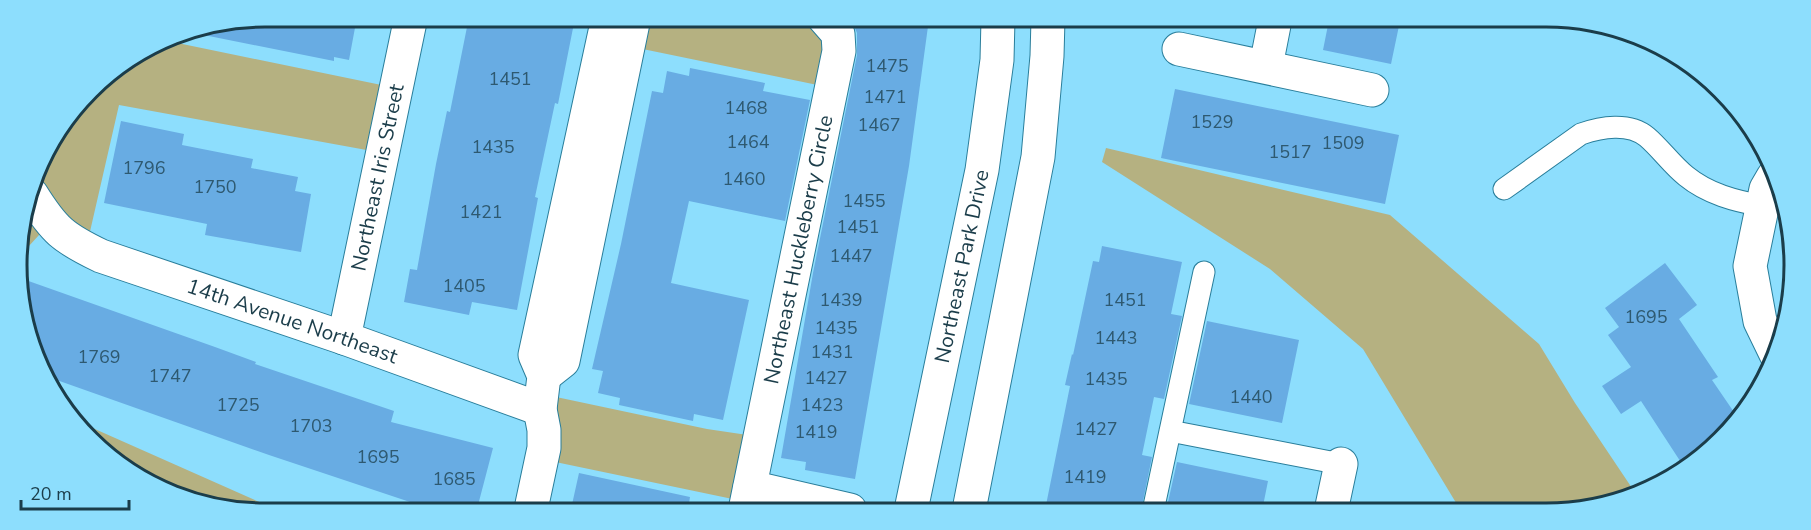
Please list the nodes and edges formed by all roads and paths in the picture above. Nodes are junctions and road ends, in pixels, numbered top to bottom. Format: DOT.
graph roads {
  1 [pos="409,27"];
  2 [pos="606,27"];
  3 [pos="632,27"];
  4 [pos="832,27"];
  5 [pos="998,27"];
  6 [pos="1048,27"];
  7 [pos="1274,27"];
  8 [pos="1179,48"];
  9 [pos="1266,66"];
  10 [pos="1372,90"];
  11 [pos="1504,189"];
  12 [pos="1768,191"];
  13 [pos="36,201"];
  14 [pos="1204,272"];
  15 [pos="344,338"];
  16 [pos="1771,343"];
  17 [pos="544,375"];
  18 [pos="540,409"];
  19 [pos="1170,432"];
  20 [pos="1341,464"];
  21 [pos="748,498"];
  22 [pos="532,503"];
  23 [pos="790,503"];
  24 [pos="912,503"];
  25 [pos="970,503"];
  26 [pos="1155,503"];
  27 [pos="1333,503"];
  1 -- 15 [label="street, Northeast Iris Street"];
  2 -- 17 [label="street"];
  3 -- 17 [label="street"];
  4 -- 21 [label="street, Northeast Huckleberry Circle"];
  5 -- 24 [label="street, Northeast Park Drive"];
  6 -- 25 [label="street"];
  7 -- 9 [label="street"];
  8 -- 9 [label="street"];
  9 -- 10 [label="street"];
  11 -- 12 [label="lane"];
  12 -- 16 [label="street"];
  13 -- 15 [label="street, 14th Avenue Northeast"];
  14 -- 19 [label="lane"];
  15 -- 18 [label="street, 14th Avenue Northeast"];
  17 -- 18 [label="street"];
  18 -- 22 [label="street"];
  19 -- 20 [label="lane"];
  19 -- 26 [label="lane"];
  20 -- 27 [label="street"];
  21 -- 23 [label="street, Northeast Huckleberry Circle"];
}
